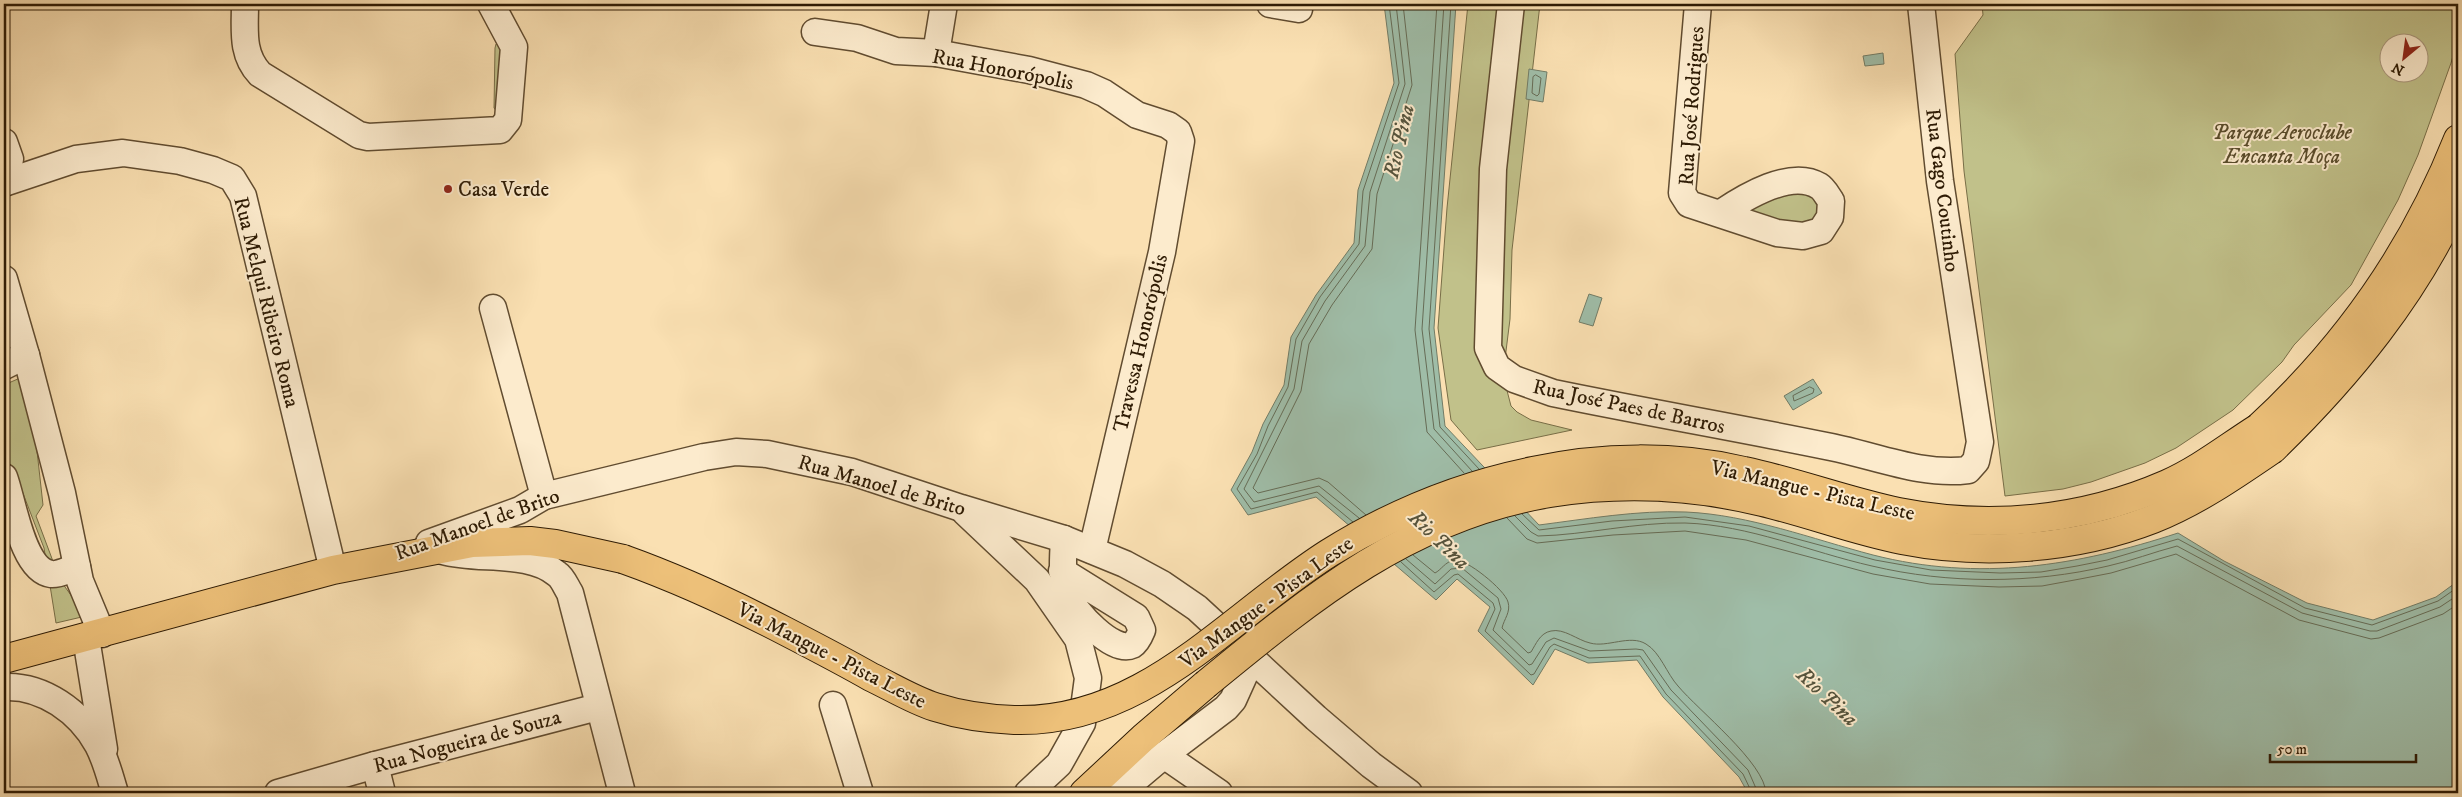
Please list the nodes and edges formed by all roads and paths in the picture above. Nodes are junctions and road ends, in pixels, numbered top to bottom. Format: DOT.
graph roads {
  1 [pos="245,4"];
  2 [pos="492,4"];
  3 [pos="944,4"];
  4 [pos="1270,4"];
  5 [pos="1511,4"];
  6 [pos="1698,4"];
  7 [pos="1921,4"];
  8 [pos="1300,9"];
  9 [pos="815,32"];
  10 [pos="936,53"];
  11 [pos="1180,135"];
  12 [pos="2458,139"];
  13 [pos="4,142"];
  14 [pos="4,184"];
  15 [pos="2458,199"];
  16 [pos="1721,213"];
  17 [pos="4,279"];
  18 [pos="493,308"];
  19 [pos="15,360"];
  20 [pos="1969,376"];
  21 [pos="2265,439"];
  22 [pos="4,477"];
  23 [pos="544,496"];
  24 [pos="961,508"];
  25 [pos="1064,539"];
  26 [pos="555,544"];
  27 [pos="438,549"];
  28 [pos="1092,550"];
  29 [pos="384,558"];
  30 [pos="77,567"];
  31 [pos="333,570"];
  32 [pos="1062,571"];
  33 [pos="94,636"];
  34 [pos="1252,658"];
  35 [pos="4,659"];
  36 [pos="4,687"];
  37 [pos="834,705"];
  38 [pos="598,707"];
  39 [pos="1164,754"];
  40 [pos="106,762"];
  41 [pos="375,765"];
  42 [pos="115,793"];
  43 [pos="278,793"];
  44 [pos="382,793"];
  45 [pos="622,793"];
  46 [pos="860,793"];
  47 [pos="1028,793"];
  48 [pos="1084,793"];
  49 [pos="1118,793"];
  50 [pos="1219,793"];
  51 [pos="1409,793"];
  1 -- 2 [label="street"];
  3 -- 10 [label="street"];
  4 -- 8 [label="street"];
  5 -- 20 [label="street, Rua José Paes de Barros"];
  6 -- 16 [label="street, Rua José Rodrigues"];
  7 -- 20 [label="street, Rua Gago Coutinho"];
  9 -- 10 [label="street, Rua Honorópolis"];
  10 -- 11 [label="street, Rua Honorópolis"];
  11 -- 28 [label="street, Travessa Honorópolis"];
  12 -- 21 [label="main road, Via Mangue - Pista Leste"];
  13 -- 14 [label="street, Rua Melqui Ribeiro Roma"];
  14 -- 31 [label="street, Rua Melqui Ribeiro Roma"];
  15 -- 21 [label="main road"];
  17 -- 19 [label="street"];
  18 -- 23 [label="street"];
  19 -- 30 [label="street"];
  21 -- 26 [label="main road, Via Mangue - Pista Leste, bridge"];
  21 -- 48 [label="main road, bridge"];
  22 -- 30 [label="street"];
  23 -- 24 [label="street, Rua Manoel de Brito"];
  23 -- 29 [label="street, Rua Manoel de Brito"];
  24 -- 25 [label="street, Rua Manoel de Brito"];
  24 -- 47 [label="street"];
  25 -- 28 [label="street, Rua Manoel de Brito"];
  25 -- 32 [label="street"];
  26 -- 27 [label="main road, Rua Manoel de Brito"];
  27 -- 29 [label="main road, Rua Manoel de Brito"];
  27 -- 38 [label="street"];
  28 -- 34 [label="street, Rua Manoel de Brito"];
  29 -- 31 [label="main road, Rua Manoel de Brito"];
  30 -- 33 [label="street"];
  31 -- 33 [label="main road, Rua Manoel de Brito"];
  33 -- 35 [label="main road, Rua Manoel de Brito"];
  33 -- 40 [label="street"];
  34 -- 39 [label="street"];
  34 -- 51 [label="street, Rua Manoel de Brito"];
  36 -- 40 [label="street"];
  37 -- 46 [label="street"];
  38 -- 41 [label="street, Rua Nogueira de Souza"];
  38 -- 45 [label="street"];
  39 -- 49 [label="street"];
  39 -- 50 [label="street"];
  40 -- 42 [label="street"];
  41 -- 43 [label="street, Rua Nogueira de Souza"];
  41 -- 44 [label="street"];
}
